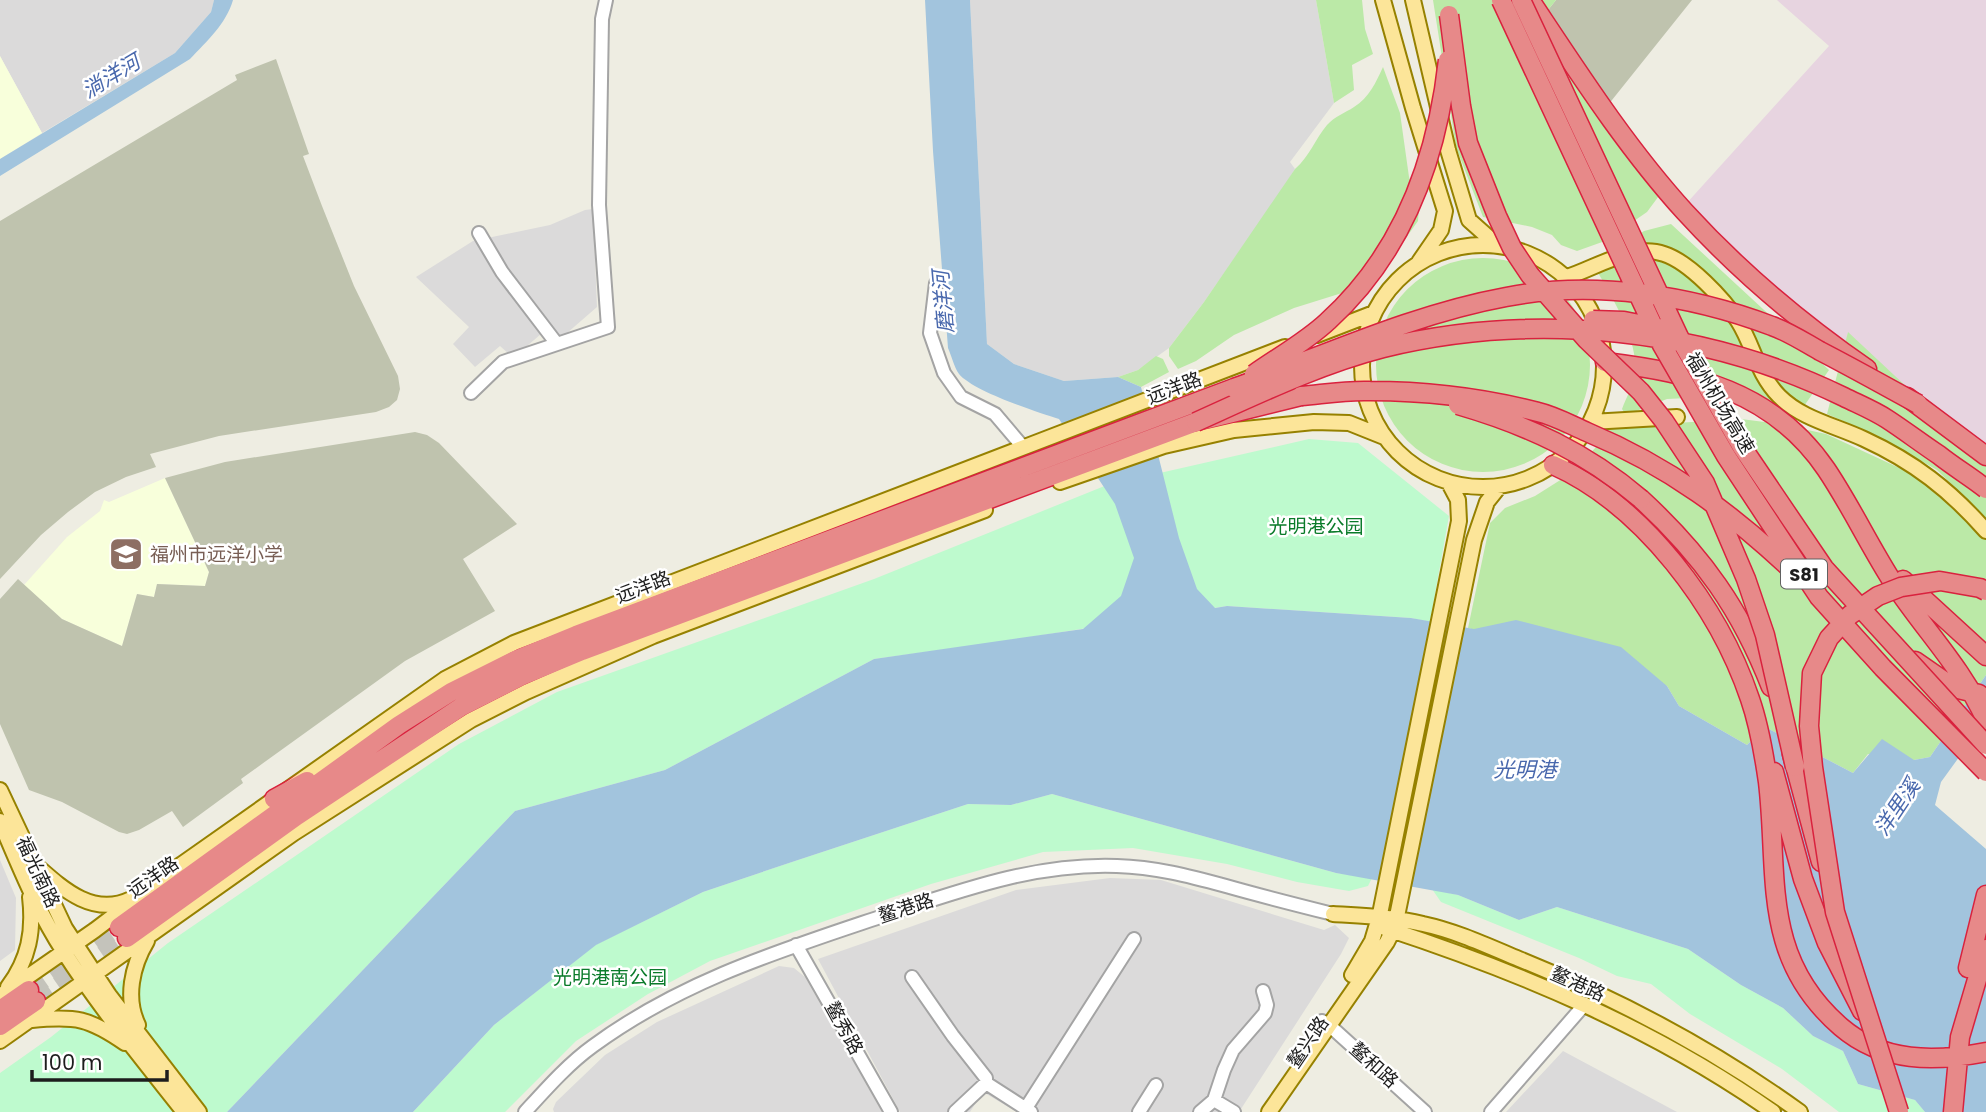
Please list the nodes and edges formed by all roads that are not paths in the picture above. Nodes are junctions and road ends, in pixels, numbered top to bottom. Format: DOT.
graph roads {
  1 [pos="606,0"];
  2 [pos="1383,0"];
  3 [pos="1413,0"];
  4 [pos="1501,0"];
  5 [pos="1521,0"];
  6 [pos="1530,0"];
  7 [pos="1449,7"];
  8 [pos="479,233"];
  9 [pos="1497,245"];
  10 [pos="1418,264"];
  11 [pos="1567,277"];
  12 [pos="936,283"];
  13 [pos="1374,313"];
  14 [pos="1374,336"];
  15 [pos="557,344"];
  16 [pos="1605,362"];
  17 [pos="1234,388"];
  18 [pos="471,393"];
  19 [pos="1417,393"];
  20 [pos="1917,404"];
  21 [pos="1677,417"];
  22 [pos="1196,422"];
  23 [pos="1591,422"];
  24 [pos="1384,437"];
  25 [pos="1023,447"];
  26 [pos="1986,456"];
  27 [pos="1553,466"];
  28 [pos="1986,477"];
  29 [pos="1449,483"];
  30 [pos="1499,486"];
  31 [pos="1986,489"];
  32 [pos="1986,531"];
  33 [pos="1862,532"];
  34 [pos="1986,592"];
  35 [pos="1819,597"];
  36 [pos="1878,628"];
  37 [pos="1986,656"];
  38 [pos="1979,693"];
  39 [pos="1750,699"];
  40 [pos="1986,720"];
  41 [pos="1986,745"];
  42 [pos="356,766"];
  43 [pos="1796,767"];
  44 [pos="1986,772"];
  45 [pos="0,790"];
  46 [pos="274,799"];
  47 [pos="0,821"];
  48 [pos="295,834"];
  49 [pos="33,863"];
  50 [pos="28,886"];
  51 [pos="141,893"];
  52 [pos="1986,895"];
  53 [pos="1835,912"];
  54 [pos="1333,914"];
  55 [pos="52,919"];
  56 [pos="1378,921"];
  57 [pos="1395,925"];
  58 [pos="123,932"];
  59 [pos="150,936"];
  60 [pos="1134,939"];
  61 [pos="796,945"];
  62 [pos="70,948"];
  63 [pos="1986,949"];
  64 [pos="1358,974"];
  65 [pos="912,977"];
  66 [pos="90,978"];
  67 [pos="1263,991"];
  68 [pos="0,995"];
  69 [pos="1585,1004"];
  70 [pos="0,1010"];
  71 [pos="31,1020"];
  72 [pos="1325,1023"];
  73 [pos="0,1026"];
  74 [pos="1872,1032"];
  75 [pos="1960,1037"];
  76 [pos="0,1041"];
  77 [pos="140,1047"];
  78 [pos="1986,1052"];
  79 [pos="986,1083"];
  80 [pos="1156,1085"];
  81 [pos="174,1090"];
  82 [pos="1214,1100"];
  83 [pos="530,1110"];
  84 [pos="1029,1110"];
  85 [pos="184,1112"];
  86 [pos="199,1112"];
  87 [pos="891,1112"];
  88 [pos="955,1112"];
  89 [pos="1139,1112"];
  90 [pos="1200,1112"];
  91 [pos="1234,1112"];
  92 [pos="1261,1112"];
  93 [pos="1269,1112"];
  94 [pos="1425,1112"];
  95 [pos="1492,1112"];
  96 [pos="1773,1112"];
  97 [pos="1800,1112"];
  98 [pos="1899,1112"];
  99 [pos="1953,1112"];
  1 -- 15 [label="street"];
  2 -- 10 [label="main road"];
  3 -- 9 [label="main road"];
  4 -- 35 [label="highway, 福州机场高速 / S81, bridge"];
  5 -- 36 [label="highway, 福州机场高速 / S81, bridge"];
  6 -- 20 [label="highway, bridge"];
  7 -- 17 [label="highway, bridge"];
  7 -- 43 [label="highway, bridge"];
  8 -- 15 [label="street"];
  9 -- 10 [label="main road"];
  9 -- 11 [label="main road"];
  10 -- 13 [label="main road"];
  11 -- 16 [label="main road"];
  11 -- 32 [label="main road"];
  12 -- 25 [label="street"];
  13 -- 24 [label="main road"];
  13 -- 25 [label="main road"];
  14 -- 17 [label="highway, bridge"];
  14 -- 20 [label="highway, bridge"];
  14 -- 28 [label="highway, bridge"];
  15 -- 18 [label="street"];
  16 -- 23 [label="main road"];
  16 -- 33 [label="highway"];
  17 -- 42 [label="highway, 远洋路"];
  19 -- 22 [label="highway, bridge"];
  19 -- 35 [label="highway, bridge"];
  19 -- 43 [label="highway, bridge"];
  20 -- 26 [label="highway"];
  21 -- 23 [label="main road"];
  22 -- 31 [label="highway, bridge"];
  22 -- 42 [label="highway, 远洋路"];
  23 -- 27 [label="main road"];
  24 -- 29 [label="main road"];
  24 -- 48 [label="main road"];
  25 -- 46 [label="main road"];
  27 -- 30 [label="main road"];
  27 -- 39 [label="highway"];
  29 -- 30 [label="main road"];
  29 -- 56 [label="main road"];
  30 -- 57 [label="main road"];
  33 -- 37 [label="highway"];
  33 -- 38 [label="highway"];
  34 -- 53 [label="highway, bridge"];
  35 -- 44 [label="highway, 福州机场高速 / S81, bridge"];
  36 -- 38 [label="highway, bridge"];
  36 -- 41 [label="highway, 福州机场高速 / S81, bridge"];
  38 -- 40 [label="highway"];
  39 -- 74 [label="highway, bridge"];
  39 -- 78 [label="highway"];
  42 -- 46 [label="highway"];
  42 -- 48 [label="highway"];
  42 -- 58 [label="highway, 远洋路"];
  43 -- 53 [label="highway, bridge"];
  45 -- 49 [label="main road, 福光南路"];
  46 -- 51 [label="main road"];
  47 -- 50 [label="main road, 福光南路"];
  48 -- 59 [label="main road"];
  49 -- 51 [label="main road"];
  49 -- 55 [label="main road, 福光南路"];
  50 -- 55 [label="main road, 福光南路"];
  50 -- 68 [label="main road"];
  51 -- 62 [label="main road"];
  52 -- 75 [label="highway"];
  53 -- 74 [label="highway, bridge"];
  54 -- 56 [label="main road, 鳌港路"];
  54 -- 61 [label="street, 鳌港路"];
  55 -- 62 [label="main road"];
  56 -- 57 [label="main road, 鳌港路"];
  56 -- 64 [label="main road"];
  57 -- 64 [label="main road"];
  57 -- 69 [label="main road, 鳌港路"];
  57 -- 97 [label="main road, 鳌港路"];
  59 -- 66 [label="main road"];
  59 -- 77 [label="main road"];
  60 -- 84 [label="street"];
  61 -- 83 [label="street, 鳌港路"];
  61 -- 87 [label="street, 鳌秀路"];
  62 -- 66 [label="main road"];
  62 -- 68 [label="main road"];
  63 -- 75 [label="highway"];
  64 -- 72 [label="main road, 鳌兴路"];
  65 -- 79 [label="street"];
  66 -- 71 [label="main road"];
  66 -- 77 [label="main road"];
  67 -- 82 [label="street"];
  69 -- 95 [label="street"];
  69 -- 96 [label="main road, 鳌港路"];
  70 -- 73 [label="highway"];
  71 -- 76 [label="main road"];
  71 -- 77 [label="main road"];
  72 -- 92 [label="main road, 鳌兴路"];
  72 -- 93 [label="main road, 鳌兴路"];
  72 -- 94 [label="street, 鳌和路"];
  74 -- 98 [label="highway, bridge"];
  75 -- 99 [label="highway"];
  77 -- 81 [label="main road"];
  79 -- 84 [label="street"];
  79 -- 88 [label="street"];
  80 -- 89 [label="street"];
  81 -- 85 [label="main road"];
  81 -- 86 [label="main road"];
  82 -- 90 [label="street"];
  82 -- 91 [label="street"];
}
